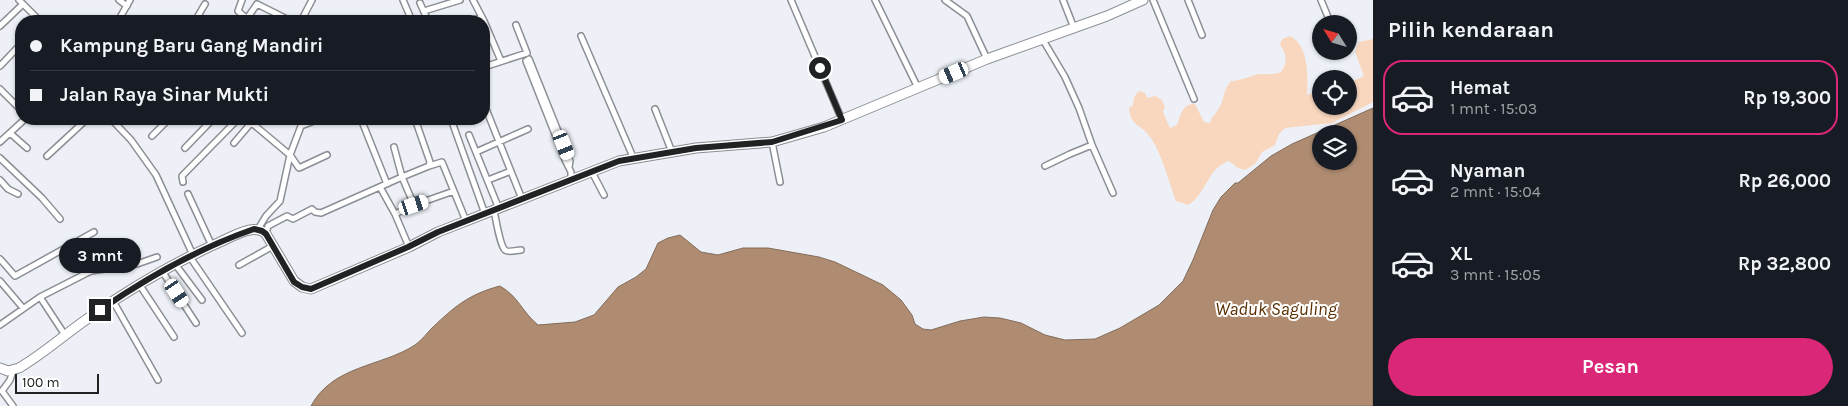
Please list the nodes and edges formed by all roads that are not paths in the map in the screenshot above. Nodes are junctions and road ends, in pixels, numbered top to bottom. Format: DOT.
graph roads {
  1 [pos="119,0"];
  2 [pos="130,0"];
  3 [pos="242,0"];
  4 [pos="312,0"];
  5 [pos="403,0"];
  6 [pos="460,0"];
  7 [pos="472,0"];
  8 [pos="791,0"];
  9 [pos="875,0"];
  10 [pos="945,0"];
  11 [pos="1064,0"];
  12 [pos="1142,0"];
  13 [pos="1154,0"];
  14 [pos="1188,0"];
  15 [pos="1321,0"];
  16 [pos="21,2"];
  17 [pos="420,3"];
  18 [pos="205,4"];
  19 [pos="127,6"];
  20 [pos="424,11"];
  21 [pos="34,15"];
  22 [pos="122,15"];
  23 [pos="199,15"];
  24 [pos="243,15"];
  25 [pos="250,15"];
  26 [pos="279,15"];
  27 [pos="304,15"];
  28 [pos="409,15"];
  29 [pos="426,15"];
  30 [pos="480,15"];
  31 [pos="1327,15"];
  32 [pos="516,25"];
  33 [pos="0,26"];
  34 [pos="1074,28"];
  35 [pos="1202,35"];
  36 [pos="490,36"];
  37 [pos="581,36"];
  38 [pos="1043,40"];
  39 [pos="15,50"];
  40 [pos="988,59"];
  41 [pos="501,61"];
  42 [pos="490,65"];
  43 [pos="0,66"];
  44 [pos="918,88"];
  45 [pos="0,89"];
  46 [pos="1194,99"];
  47 [pos="15,104"];
  48 [pos="655,109"];
  49 [pos="549,114"];
  50 [pos="490,119"];
  51 [pos="842,120"];
  52 [pos="19,125"];
  53 [pos="81,125"];
  54 [pos="118,125"];
  55 [pos="163,125"];
  56 [pos="207,125"];
  57 [pos="232,125"];
  58 [pos="246,125"];
  59 [pos="254,125"];
  60 [pos="304,125"];
  61 [pos="363,125"];
  62 [pos="417,125"];
  63 [pos="454,125"];
  64 [pos="528,129"];
  65 [pos="10,133"];
  66 [pos="470,135"];
  67 [pos="152,136"];
  68 [pos="0,142"];
  69 [pos="499,142"];
  70 [pos="772,142"];
  71 [pos="234,143"];
  72 [pos="1092,145"];
  73 [pos="394,146"];
  74 [pos="27,148"];
  75 [pos="185,148"];
  76 [pos="476,152"];
  77 [pos="672,152"];
  78 [pos="290,155"];
  79 [pos="328,155"];
  80 [pos="47,156"];
  81 [pos="633,157"];
  82 [pos="0,158"];
  83 [pos="429,166"];
  84 [pos="1045,166"];
  85 [pos="511,171"];
  86 [pos="592,172"];
  87 [pos="402,176"];
  88 [pos="0,180"];
  89 [pos="488,180"];
  90 [pos="571,180"];
  91 [pos="183,182"];
  92 [pos="780,182"];
  93 [pos="387,184"];
  94 [pos="380,187"];
  95 [pos="454,191"];
  96 [pos="1113,193"];
  97 [pos="18,194"];
  98 [pos="188,194"];
  99 [pos="604,195"];
  100 [pos="522,199"];
  101 [pos="414,205"];
  102 [pos="493,211"];
  103 [pos="395,214"];
  104 [pos="60,219"];
  105 [pos="466,221"];
  106 [pos="94,232"];
  107 [pos="262,232"];
  108 [pos="212,246"];
  109 [pos="273,246"];
  110 [pos="408,247"];
  111 [pos="521,250"];
  112 [pos="192,256"];
  113 [pos="157,257"];
  114 [pos="0,259"];
  115 [pos="175,264"];
  116 [pos="239,265"];
  117 [pos="162,270"];
  118 [pos="0,282"];
  119 [pos="139,284"];
  120 [pos="40,297"];
  121 [pos="202,300"];
  122 [pos="113,301"];
  123 [pos="23,308"];
  124 [pos="196,323"];
  125 [pos="0,325"];
  126 [pos="242,333"];
  127 [pos="65,335"];
  128 [pos="174,337"];
  129 [pos="0,368"];
  130 [pos="13,371"];
  131 [pos="158,380"];
  132 [pos="6,396"];
  133 [pos="0,401"];
  134 [pos="13,406"];
  1 -- 19 [label="street"];
  2 -- 19 [label="street"];
  3 -- 24 [label="street"];
  4 -- 27 [label="street"];
  5 -- 28 [label="street"];
  6 -- 20 [label="street"];
  7 -- 30 [label="street"];
  8 -- 51 [label="street"];
  9 -- 44 [label="street"];
  10 -- 40 [label="street"];
  11 -- 34 [label="street"];
  12 -- 34 [label="highway"];
  13 -- 46 [label="street"];
  14 -- 35 [label="street"];
  15 -- 31 [label="street"];
  16 -- 21 [label="street"];
  16 -- 33 [label="street"];
  17 -- 20 [label="street"];
  18 -- 23 [label="street"];
  19 -- 22 [label="street"];
  20 -- 29 [label="street"];
  25 -- 26 [label="street"];
  32 -- 41 [label="street"];
  34 -- 38 [label="highway"];
  36 -- 41 [label="street"];
  37 -- 81 [label="street"];
  38 -- 40 [label="highway"];
  38 -- 72 [label="street"];
  39 -- 43 [label="street"];
  40 -- 44 [label="highway"];
  41 -- 42 [label="street"];
  44 -- 51 [label="highway"];
  45 -- 47 [label="street"];
  48 -- 77 [label="street"];
  49 -- 49 [label="street"];
  49 -- 90 [label="street"];
  50 -- 69 [label="street"];
  51 -- 70 [label="highway"];
  52 -- 65 [label="street"];
  53 -- 80 [label="street"];
  54 -- 112 [label="street"];
  55 -- 67 [label="street"];
  56 -- 75 [label="street"];
  57 -- 91 [label="street"];
  58 -- 71 [label="street"];
  59 -- 78 [label="street"];
  60 -- 78 [label="street"];
  61 -- 93 [label="street"];
  62 -- 83 [label="street"];
  63 -- 102 [label="street"];
  64 -- 69 [label="street"];
  65 -- 68 [label="street"];
  65 -- 74 [label="street"];
  66 -- 76 [label="street"];
  69 -- 76 [label="street"];
  69 -- 85 [label="street"];
  70 -- 77 [label="highway"];
  70 -- 92 [label="street"];
  72 -- 84 [label="street"];
  72 -- 96 [label="street"];
  73 -- 87 [label="street"];
  76 -- 89 [label="street"];
  77 -- 81 [label="highway"];
  78 -- 79 [label="street"];
  78 -- 107 [label="street"];
  81 -- 86 [label="highway"];
  82 -- 104 [label="street"];
  83 -- 87 [label="street"];
  83 -- 95 [label="street"];
  85 -- 89 [label="street"];
  85 -- 100 [label="street"];
  86 -- 90 [label="highway"];
  86 -- 99 [label="street"];
  87 -- 93 [label="street"];
  87 -- 101 [label="street"];
  88 -- 97 [label="street"];
  89 -- 102 [label="street"];
  90 -- 100 [label="highway"];
  93 -- 94 [label="street"];
  94 -- 103 [label="street"];
  94 -- 107 [label="street"];
  95 -- 101 [label="street"];
  95 -- 105 [label="street"];
  98 -- 108 [label="street"];
  100 -- 102 [label="highway"];
  101 -- 103 [label="street"];
  102 -- 105 [label="highway"];
  102 -- 111 [label="street"];
  103 -- 110 [label="street"];
  105 -- 110 [label="highway"];
  106 -- 114 [label="street"];
  107 -- 108 [label="highway"];
  107 -- 109 [label="highway"];
  108 -- 112 [label="highway"];
  109 -- 110 [label="highway"];
  109 -- 116 [label="street"];
  112 -- 115 [label="highway"];
  112 -- 126 [label="street"];
  113 -- 120 [label="street"];
  115 -- 117 [label="highway"];
  115 -- 121 [label="street"];
  117 -- 119 [label="highway"];
  117 -- 124 [label="street"];
  118 -- 123 [label="street"];
  119 -- 122 [label="highway"];
  119 -- 128 [label="street"];
  120 -- 123 [label="street"];
  120 -- 127 [label="street"];
  122 -- 127 [label="highway"];
  122 -- 131 [label="street"];
  123 -- 125 [label="street"];
  127 -- 130 [label="highway"];
  129 -- 130 [label="highway"];
  130 -- 132 [label="street"];
  132 -- 133 [label="street"];
  132 -- 134 [label="street"];
}
